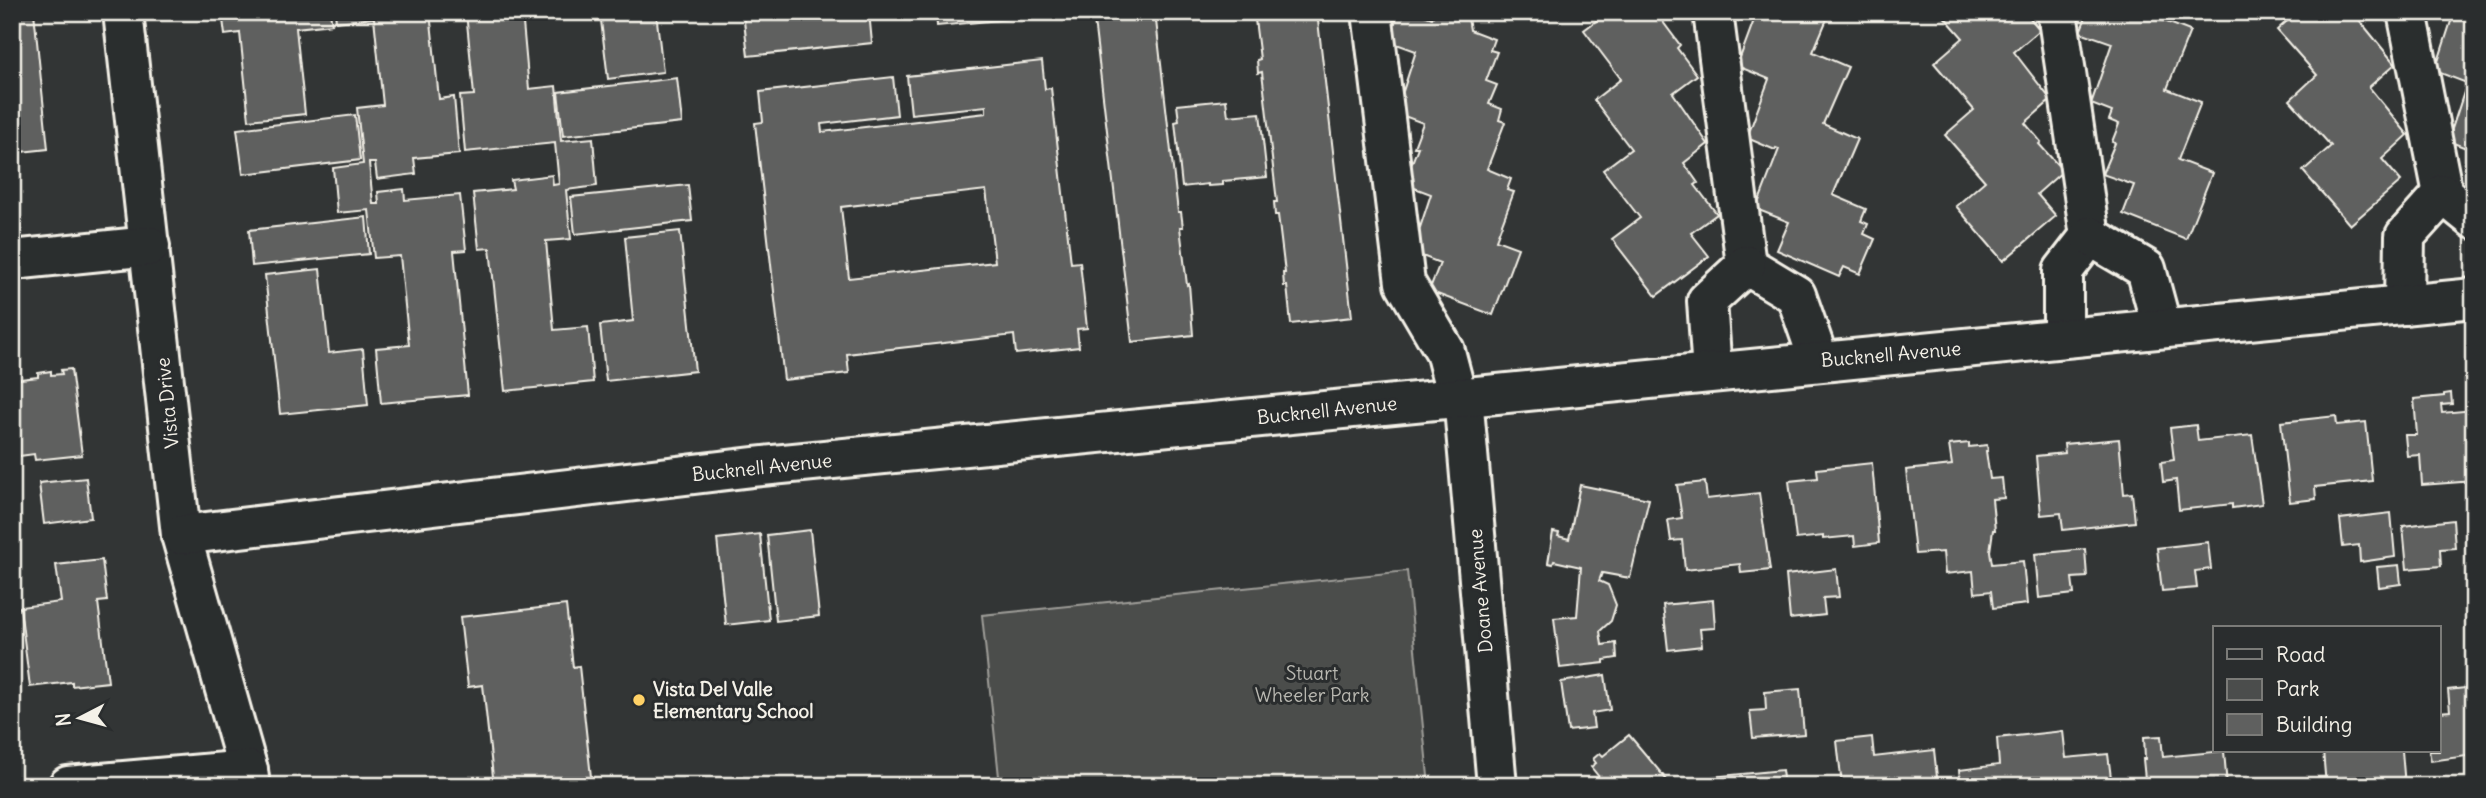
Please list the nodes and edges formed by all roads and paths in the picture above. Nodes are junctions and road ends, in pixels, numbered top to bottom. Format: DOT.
graph roads {
  1 [pos="123,12"];
  2 [pos="1372,12"];
  3 [pos="1713,12"];
  4 [pos="2057,12"];
  5 [pos="2407,12"];
  6 [pos="2443,194"];
  7 [pos="2474,219"];
  8 [pos="2090,236"];
  9 [pos="150,246"];
  10 [pos="12,260"];
  11 [pos="1745,265"];
  12 [pos="2474,298"];
  13 [pos="2404,304"];
  14 [pos="2162,328"];
  15 [pos="2063,338"];
  16 [pos="1819,361"];
  17 [pos="1712,372"];
  18 [pos="1460,397"];
  19 [pos="181,536"];
  20 [pos="249,778"];
  21 [pos="68,786"];
  22 [pos="1497,786"];
  1 -- 9 [label="street, Vista Drive"];
  2 -- 18 [label="street, Doane Avenue"];
  3 -- 11 [label="street"];
  4 -- 8 [label="street"];
  5 -- 6 [label="street"];
  6 -- 7 [label="street"];
  6 -- 13 [label="street"];
  8 -- 14 [label="street"];
  8 -- 15 [label="street"];
  9 -- 10 [label="street"];
  9 -- 19 [label="street, Vista Drive"];
  11 -- 16 [label="street"];
  11 -- 17 [label="street"];
  12 -- 13 [label="street, Bucknell Avenue"];
  13 -- 14 [label="street, Bucknell Avenue"];
  14 -- 15 [label="street, Bucknell Avenue"];
  15 -- 16 [label="street, Bucknell Avenue"];
  16 -- 17 [label="street, Bucknell Avenue"];
  17 -- 18 [label="street, Bucknell Avenue"];
  18 -- 19 [label="street, Bucknell Avenue"];
  18 -- 22 [label="street, Doane Avenue"];
  19 -- 20 [label="street, Vista Drive"];
  20 -- 21 [label="street"];
}
